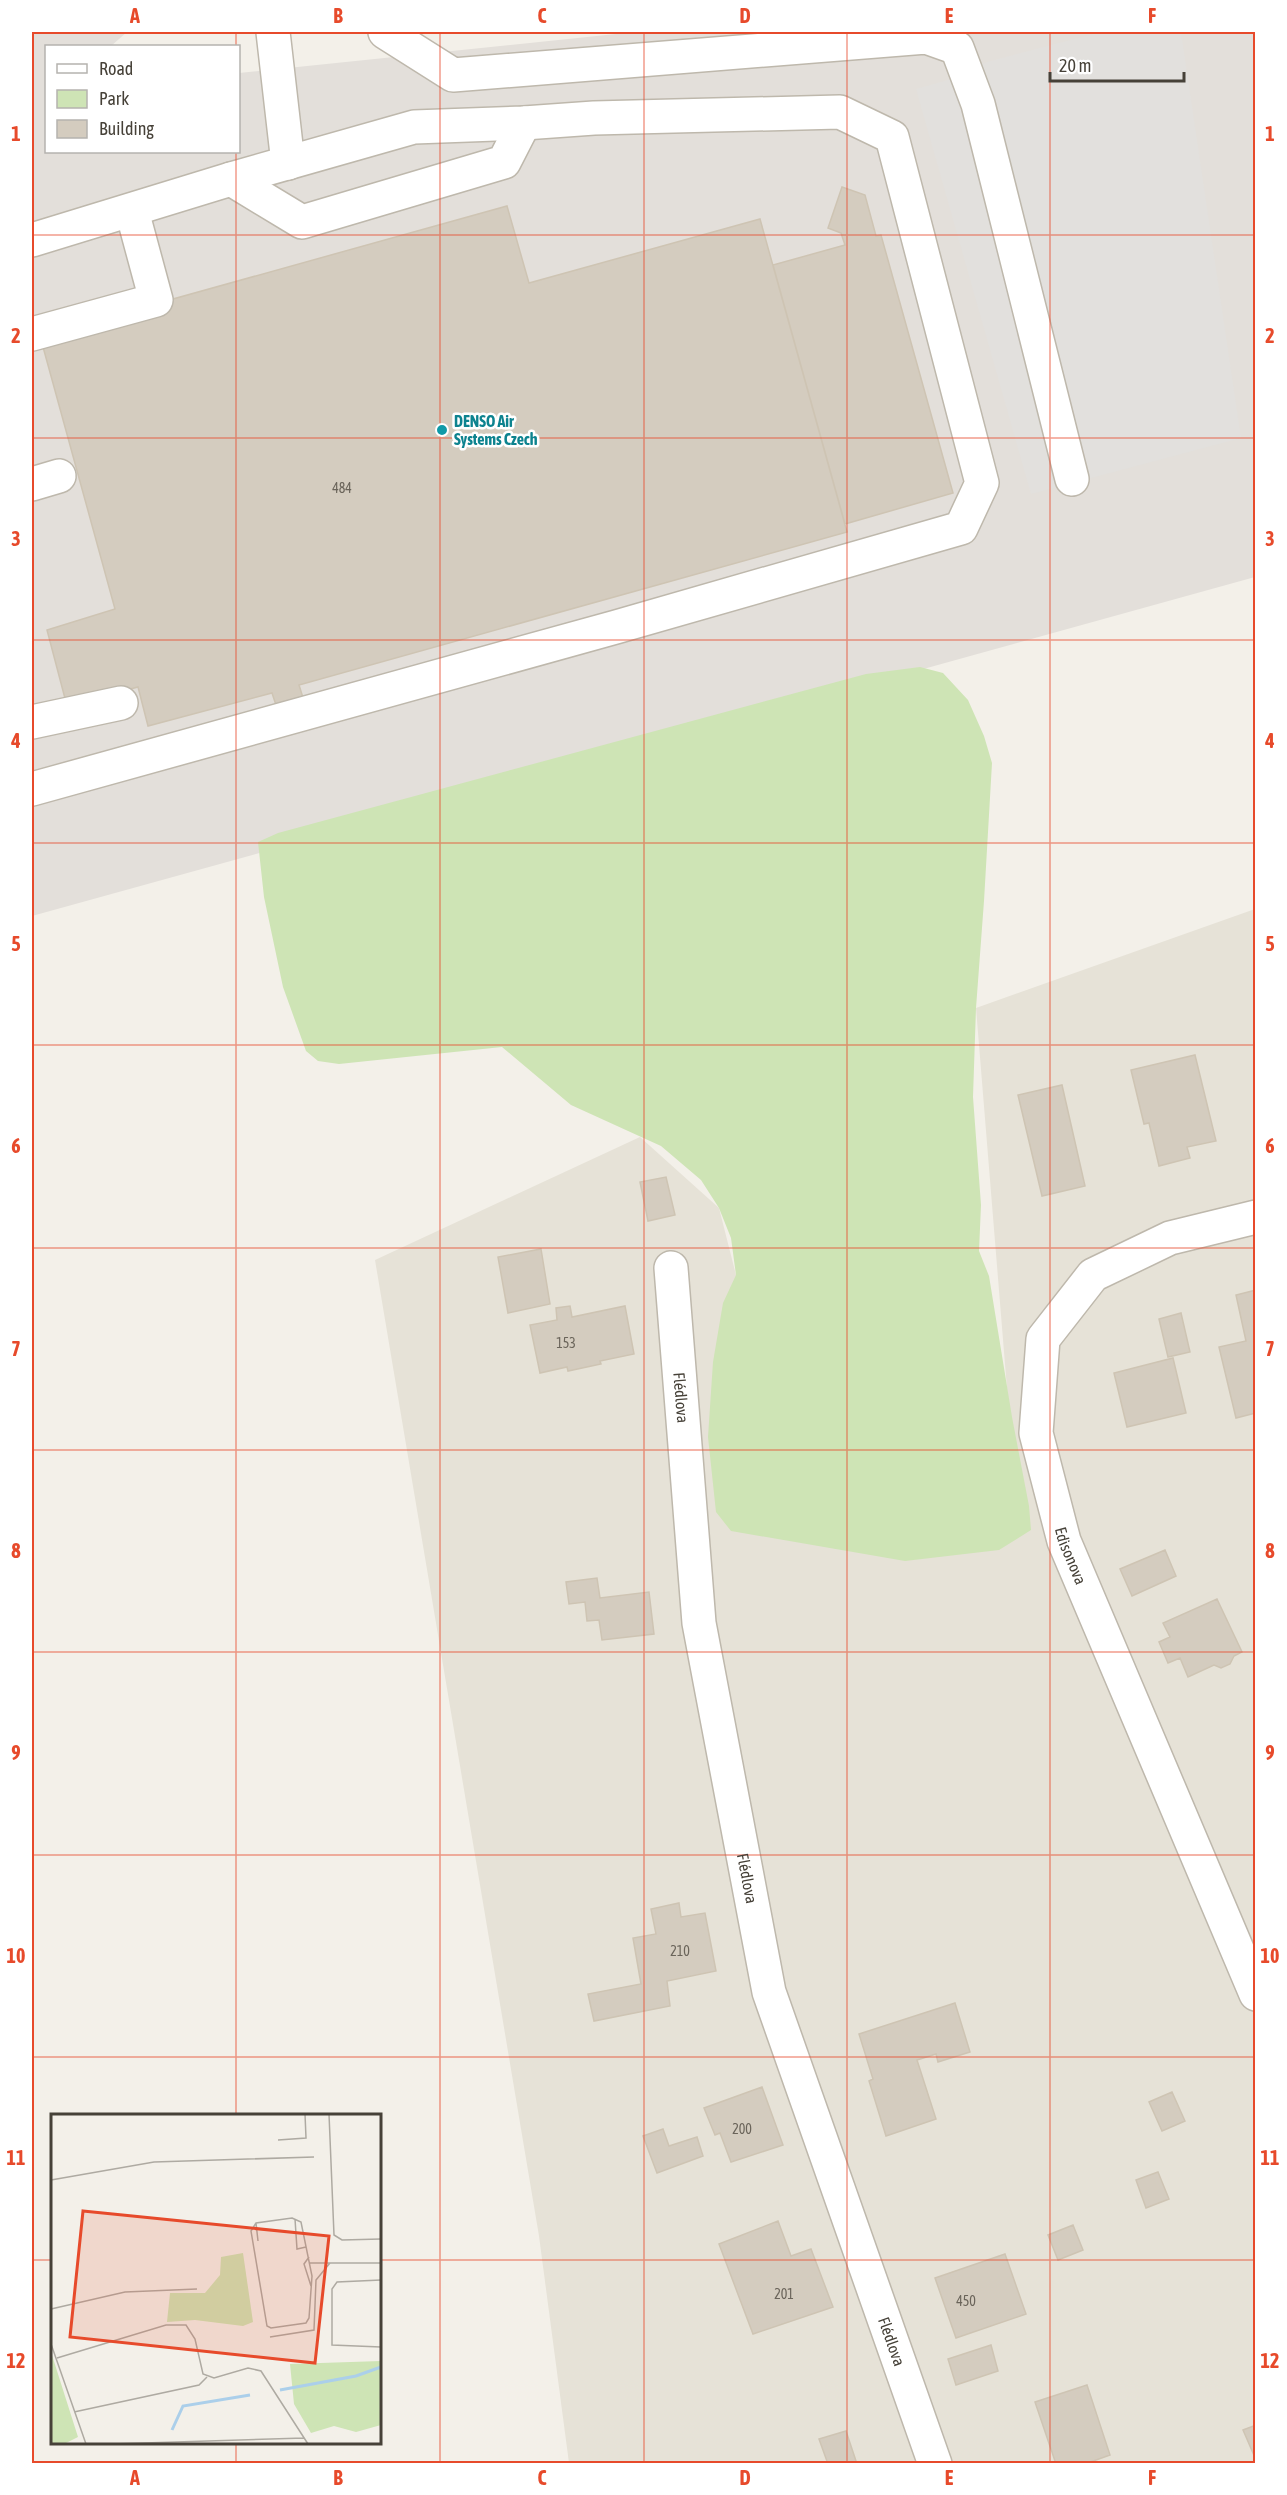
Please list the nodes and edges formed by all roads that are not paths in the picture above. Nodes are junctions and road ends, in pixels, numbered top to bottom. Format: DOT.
graph roads {
  1 [pos="386,32"];
  2 [pos="274,45"];
  3 [pos="524,123"];
  4 [pos="288,163"];
  5 [pos="231,179"];
  6 [pos="132,211"];
  7 [pos="32,240"];
  8 [pos="32,334"];
  9 [pos="1072,478"];
  10 [pos="121,703"];
  11 [pos="32,722"];
  12 [pos="32,789"];
  13 [pos="1256,1216"];
  14 [pos="671,1268"];
  15 [pos="1256,1994"];
  16 [pos="935,2463"];
  1 -- 9 [label="street"];
  2 -- 4 [label="street"];
  3 -- 4 [label="street"];
  3 -- 5 [label="street"];
  3 -- 12 [label="street"];
  4 -- 5 [label="street"];
  5 -- 6 [label="street"];
  6 -- 7 [label="street"];
  6 -- 8 [label="street"];
  10 -- 11 [label="street"];
  13 -- 15 [label="street, Edisonova"];
  14 -- 16 [label="street, Flédlova"];
}
